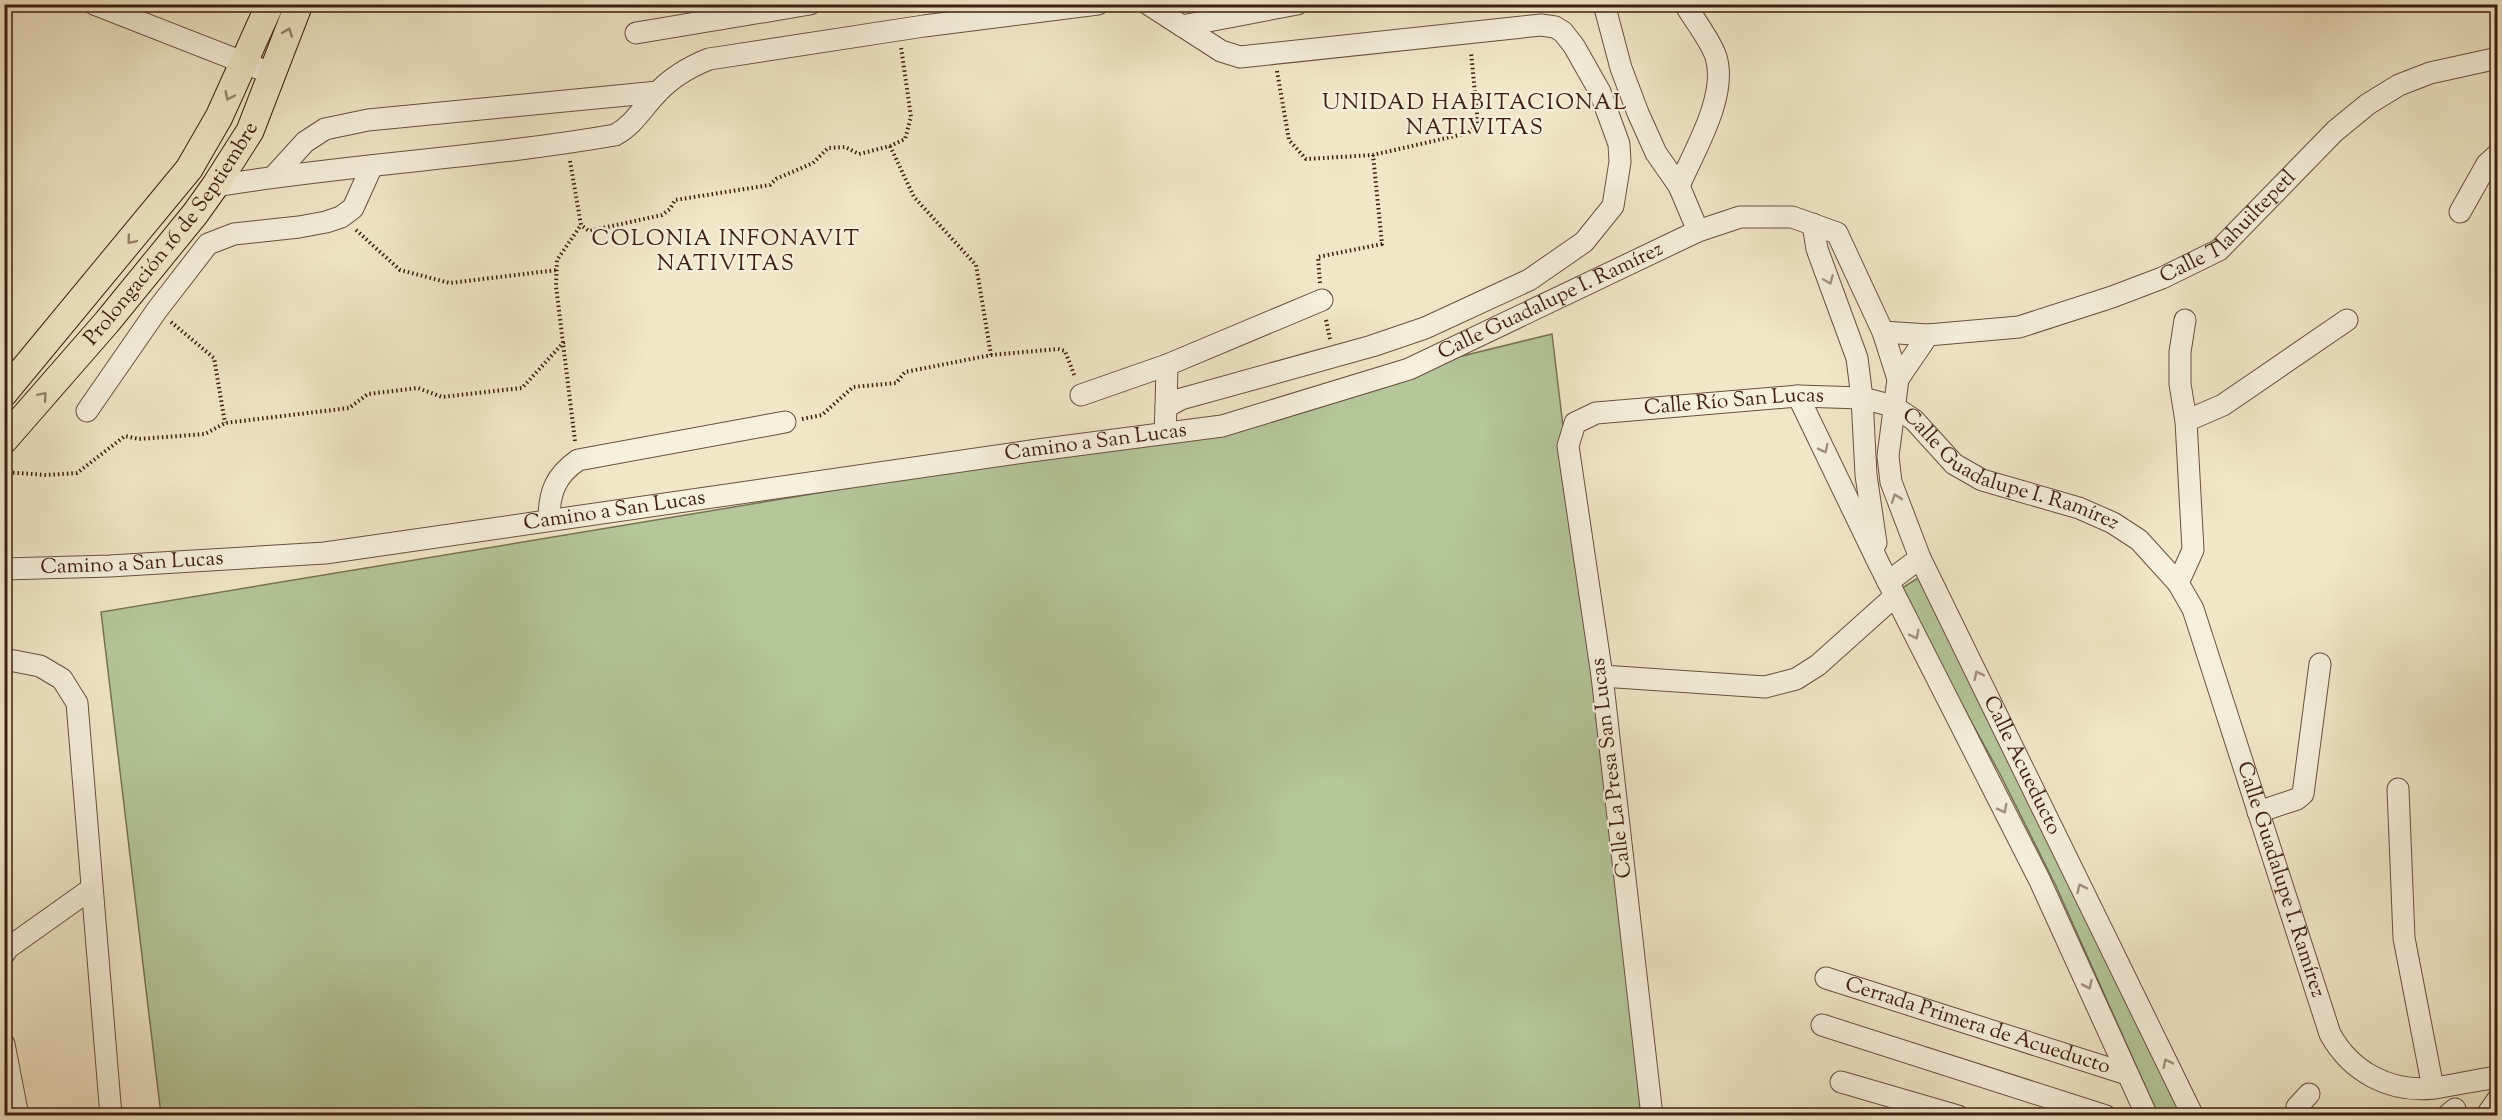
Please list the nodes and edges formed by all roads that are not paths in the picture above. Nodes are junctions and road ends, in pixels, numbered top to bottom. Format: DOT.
graph roads {
  1 [pos="94,4"];
  2 [pos="270,4"];
  3 [pos="299,4"];
  4 [pos="810,4"];
  5 [pos="1098,4"];
  6 [pos="1148,4"];
  7 [pos="1297,4"];
  8 [pos="1604,4"];
  9 [pos="1685,4"];
  10 [pos="1213,11"];
  11 [pos="1182,26"];
  12 [pos="636,33"];
  13 [pos="2498,58"];
  14 [pos="245,63"];
  15 [pos="273,74"];
  16 [pos="658,92"];
  17 [pos="2498,154"];
  18 [pos="372,166"];
  19 [pos="274,176"];
  20 [pos="216,186"];
  21 [pos="1679,186"];
  22 [pos="2460,212"];
  23 [pos="1813,224"];
  24 [pos="1698,231"];
  25 [pos="1868,299"];
  26 [pos="1322,300"];
  27 [pos="1840,307"];
  28 [pos="2185,320"];
  29 [pos="2347,320"];
  30 [pos="1883,332"];
  31 [pos="1928,335"];
  32 [pos="1167,365"];
  33 [pos="1898,379"];
  34 [pos="4,393"];
  35 [pos="1081,395"];
  36 [pos="1798,396"];
  37 [pos="1862,398"];
  38 [pos="1893,406"];
  39 [pos="1166,407"];
  40 [pos="87,411"];
  41 [pos="2186,421"];
  42 [pos="785,422"];
  43 [pos="1575,423"];
  44 [pos="1222,426"];
  45 [pos="1165,433"];
  46 [pos="4,440"];
  47 [pos="549,520"];
  48 [pos="1920,558"];
  49 [pos="4,569"];
  50 [pos="1888,581"];
  51 [pos="2178,583"];
  52 [pos="4,659"];
  53 [pos="2320,664"];
  54 [pos="1602,676"];
  55 [pos="2398,789"];
  56 [pos="2258,812"];
  57 [pos="91,889"];
  58 [pos="4,954"];
  59 [pos="1826,978"];
  60 [pos="1822,1025"];
  61 [pos="4,1044"];
  62 [pos="2127,1074"];
  63 [pos="2498,1077"];
  64 [pos="1841,1082"];
  65 [pos="2433,1088"];
  66 [pos="2309,1094"];
  67 [pos="2498,1099"];
  68 [pos="18,1116"];
  69 [pos="111,1116"];
  70 [pos="1652,1116"];
  71 [pos="1958,1116"];
  72 [pos="2106,1116"];
  73 [pos="2146,1116"];
  74 [pos="2193,1116"];
  75 [pos="2296,1116"];
  76 [pos="2486,1116"];
  1 -- 14 [label="street"];
  2 -- 14 [label="main road, Prolongación 16 de Septiembre"];
  15 -- 3 [label="main road, Prolongación 16 de Septiembre, one-way"];
  4 -- 12 [label="street"];
  5 -- 16 [label="street"];
  6 -- 11 [label="street"];
  7 -- 10 [label="street"];
  8 -- 21 [label="street"];
  9 -- 21 [label="street"];
  10 -- 11 [label="street"];
  11 -- 39 [label="street"];
  13 -- 31 [label="street, Calle Tlahuiltepetl"];
  14 -- 15 [label="street"];
  14 -- 34 [label="main road, Prolongación 16 de Septiembre, one-way"];
  15 -- 20 [label="main road, Prolongación 16 de Septiembre"];
  16 -- 18 [label="street"];
  16 -- 19 [label="street"];
  17 -- 22 [label="street"];
  18 -- 19 [label="street"];
  18 -- 40 [label="street"];
  19 -- 20 [label="street"];
  46 -- 20 [label="main road, Prolongación 16 de Septiembre, one-way"];
  21 -- 24 [label="street"];
  23 -- 24 [label="street, Calle Guadalupe I. Ramírez"];
  23 -- 25 [label="street, Calle Guadalupe I. Ramírez"];
  23 -- 27 [label="street, Calle Acueducto, one-way"];
  24 -- 44 [label="street, Calle Guadalupe I. Ramírez"];
  25 -- 27 [label="street"];
  25 -- 30 [label="street, Calle Guadalupe I. Ramírez"];
  26 -- 32 [label="street"];
  27 -- 37 [label="street, Calle Acueducto"];
  28 -- 41 [label="street"];
  29 -- 41 [label="street"];
  30 -- 31 [label="street, Calle Tlahuiltepetl"];
  30 -- 33 [label="street, Calle Guadalupe I. Ramírez"];
  31 -- 33 [label="street"];
  32 -- 35 [label="street"];
  32 -- 39 [label="street"];
  33 -- 38 [label="street, Calle Guadalupe I. Ramírez"];
  36 -- 37 [label="street, Calle Río San Lucas"];
  36 -- 43 [label="street, Calle Río San Lucas"];
  36 -- 50 [label="street, Calle Acueducto, one-way"];
  37 -- 38 [label="street, Calle Río San Lucas"];
  37 -- 50 [label="street, Calle Acueducto"];
  48 -- 38 [label="street, Calle Acueducto, one-way"];
  38 -- 51 [label="street, Calle Guadalupe I. Ramírez"];
  39 -- 45 [label="street"];
  41 -- 51 [label="street"];
  42 -- 47 [label="street"];
  43 -- 54 [label="street, Calle La Presa San Lucas"];
  44 -- 45 [label="street, Camino a San Lucas"];
  45 -- 47 [label="street, Camino a San Lucas"];
  47 -- 49 [label="street, Camino a San Lucas"];
  48 -- 50 [label="street"];
  74 -- 48 [label="street, Calle Acueducto, one-way"];
  50 -- 54 [label="street"];
  50 -- 62 [label="street, Calle Acueducto, one-way"];
  51 -- 56 [label="street, Calle Guadalupe I. Ramírez"];
  52 -- 57 [label="street"];
  53 -- 56 [label="street"];
  54 -- 70 [label="street, Calle La Presa San Lucas"];
  55 -- 65 [label="street"];
  56 -- 65 [label="street, Calle Guadalupe I. Ramírez"];
  57 -- 58 [label="street"];
  57 -- 69 [label="street"];
  59 -- 62 [label="street, Cerrada Primera de Acueducto"];
  60 -- 72 [label="street"];
  61 -- 68 [label="street"];
  62 -- 73 [label="street, Calle Acueducto"];
  63 -- 65 [label="street, Calle Guadalupe I. Ramírez"];
  64 -- 71 [label="street"];
  66 -- 75 [label="street"];
  67 -- 76 [label="street"];
}
